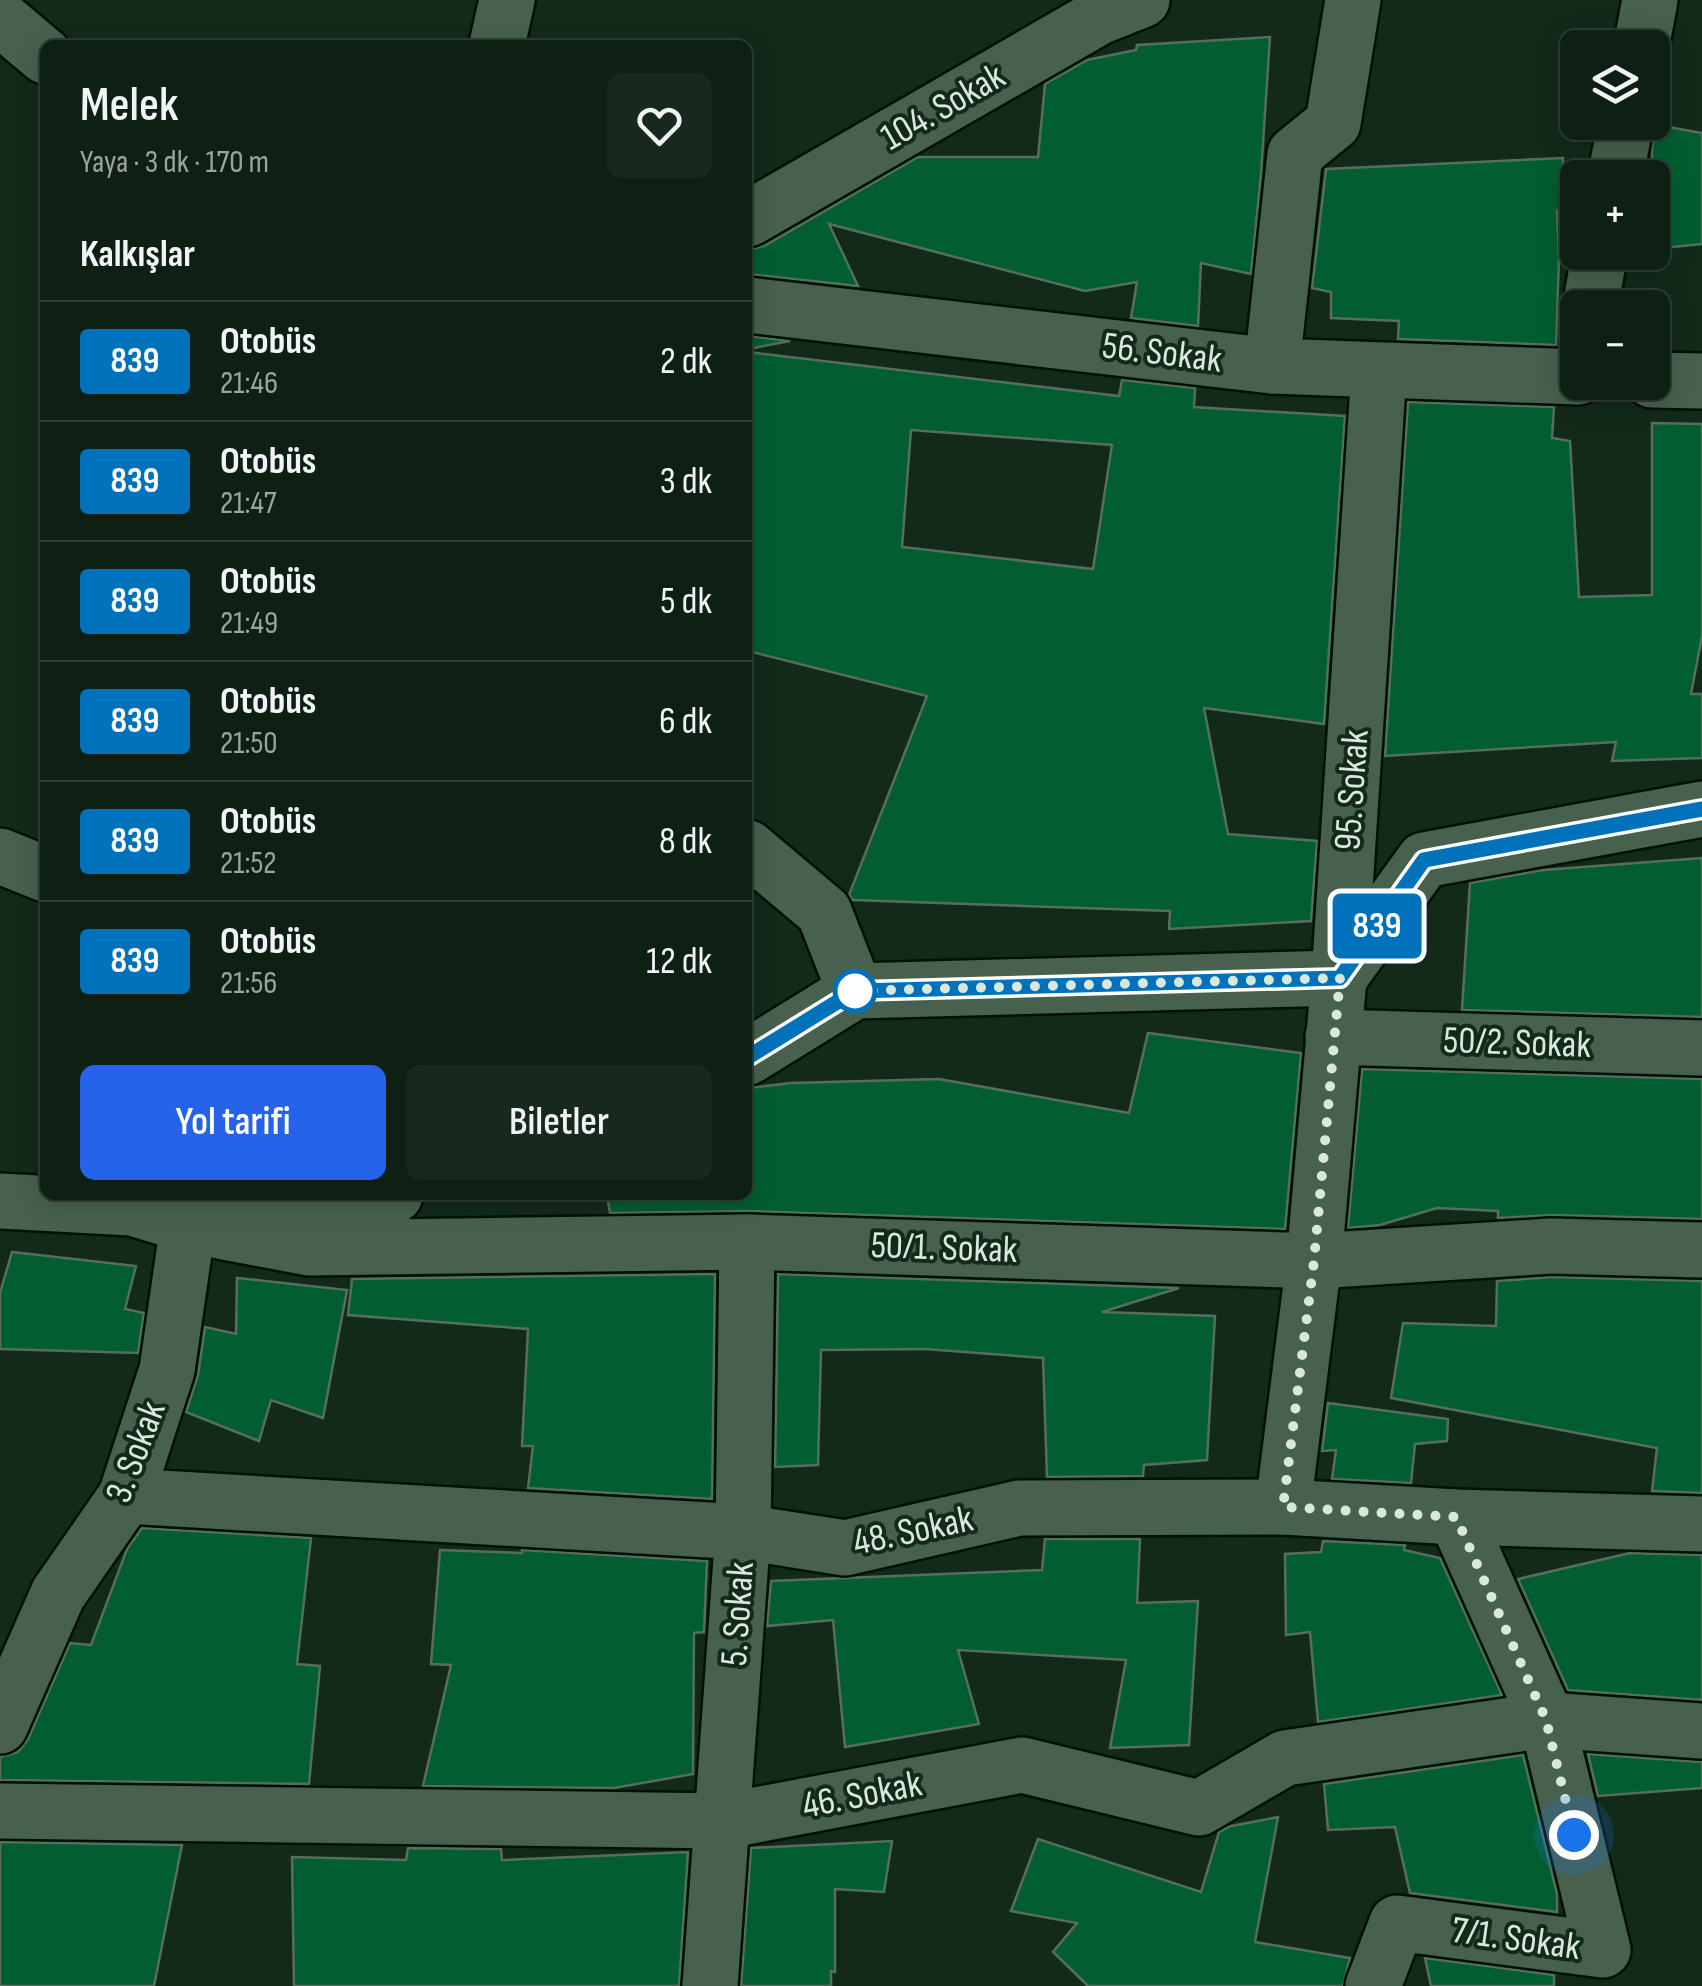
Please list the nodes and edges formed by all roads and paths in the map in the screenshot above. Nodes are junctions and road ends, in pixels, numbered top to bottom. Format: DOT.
graph roads {
  1 [pos="507,0"];
  2 [pos="1142,0"];
  3 [pos="1353,0"];
  4 [pos="1650,0"];
  5 [pos="0,18"];
  6 [pos="1644,30"];
  7 [pos="498,40"];
  8 [pos="40,52"];
  9 [pos="752,217"];
  10 [pos="752,305"];
  11 [pos="1272,366"];
  12 [pos="1379,370"];
  13 [pos="1560,374"];
  14 [pos="1670,381"];
  15 [pos="1702,382"];
  16 [pos="1702,809"];
  17 [pos="752,851"];
  18 [pos="0,856"];
  19 [pos="40,872"];
  20 [pos="1340,978"];
  21 [pos="855,991"];
  22 [pos="1332,1037"];
  23 [pos="1702,1048"];
  24 [pos="752,1055"];
  25 [pos="0,1200"];
  26 [pos="360,1200"];
  27 [pos="132,1202"];
  28 [pos="188,1225"];
  29 [pos="746,1242"];
  30 [pos="1702,1250"];
  31 [pos="1314,1261"];
  32 [pos="126,1496"];
  33 [pos="1283,1507"];
  34 [pos="1456,1517"];
  35 [pos="1702,1524"];
  36 [pos="743,1532"];
  37 [pos="1546,1720"];
  38 [pos="0,1726"];
  39 [pos="1702,1731"];
  40 [pos="0,1811"];
  41 [pos="724,1821"];
  42 [pos="710,1986"];
  43 [pos="1373,1986"];
  1 -- 7 [label="street"];
  2 -- 9 [label="street, 104. Sokak"];
  3 -- 11 [label="street"];
  4 -- 6 [label="street"];
  5 -- 8 [label="street"];
  10 -- 11 [label="street, 56. Sokak"];
  11 -- 12 [label="street, 56. Sokak"];
  12 -- 13 [label="street, 56. Sokak"];
  12 -- 20 [label="street, 95. Sokak"];
  14 -- 15 [label="street"];
  16 -- 20 [label="street"];
  17 -- 21 [label="street"];
  18 -- 19 [label="street"];
  20 -- 21 [label="street"];
  20 -- 22 [label="street, 95. Sokak"];
  21 -- 24 [label="street"];
  22 -- 23 [label="street, 50/2. Sokak"];
  22 -- 31 [label="street, 95. Sokak"];
  25 -- 27 [label="street"];
  26 -- 28 [label="street"];
  27 -- 28 [label="street"];
  28 -- 29 [label="street, 50/1. Sokak"];
  28 -- 32 [label="street, 3. Sokak"];
  29 -- 31 [label="street, 50/1. Sokak"];
  29 -- 36 [label="street, 5. Sokak"];
  30 -- 31 [label="street, 50/1. Sokak"];
  31 -- 33 [label="street, 95. Sokak"];
  32 -- 36 [label="street, 48. Sokak"];
  32 -- 38 [label="street, 3. Sokak"];
  33 -- 34 [label="street, 48. Sokak"];
  33 -- 36 [label="street, 48. Sokak"];
  34 -- 35 [label="street, 48. Sokak"];
  34 -- 37 [label="street, 7/1. Sokak"];
  36 -- 41 [label="street, 5. Sokak"];
  37 -- 39 [label="street, 46. Sokak"];
  37 -- 41 [label="street, 46. Sokak"];
  37 -- 43 [label="street, 7/1. Sokak"];
  40 -- 41 [label="street, 46. Sokak"];
  41 -- 42 [label="street, 5. Sokak"];
}
